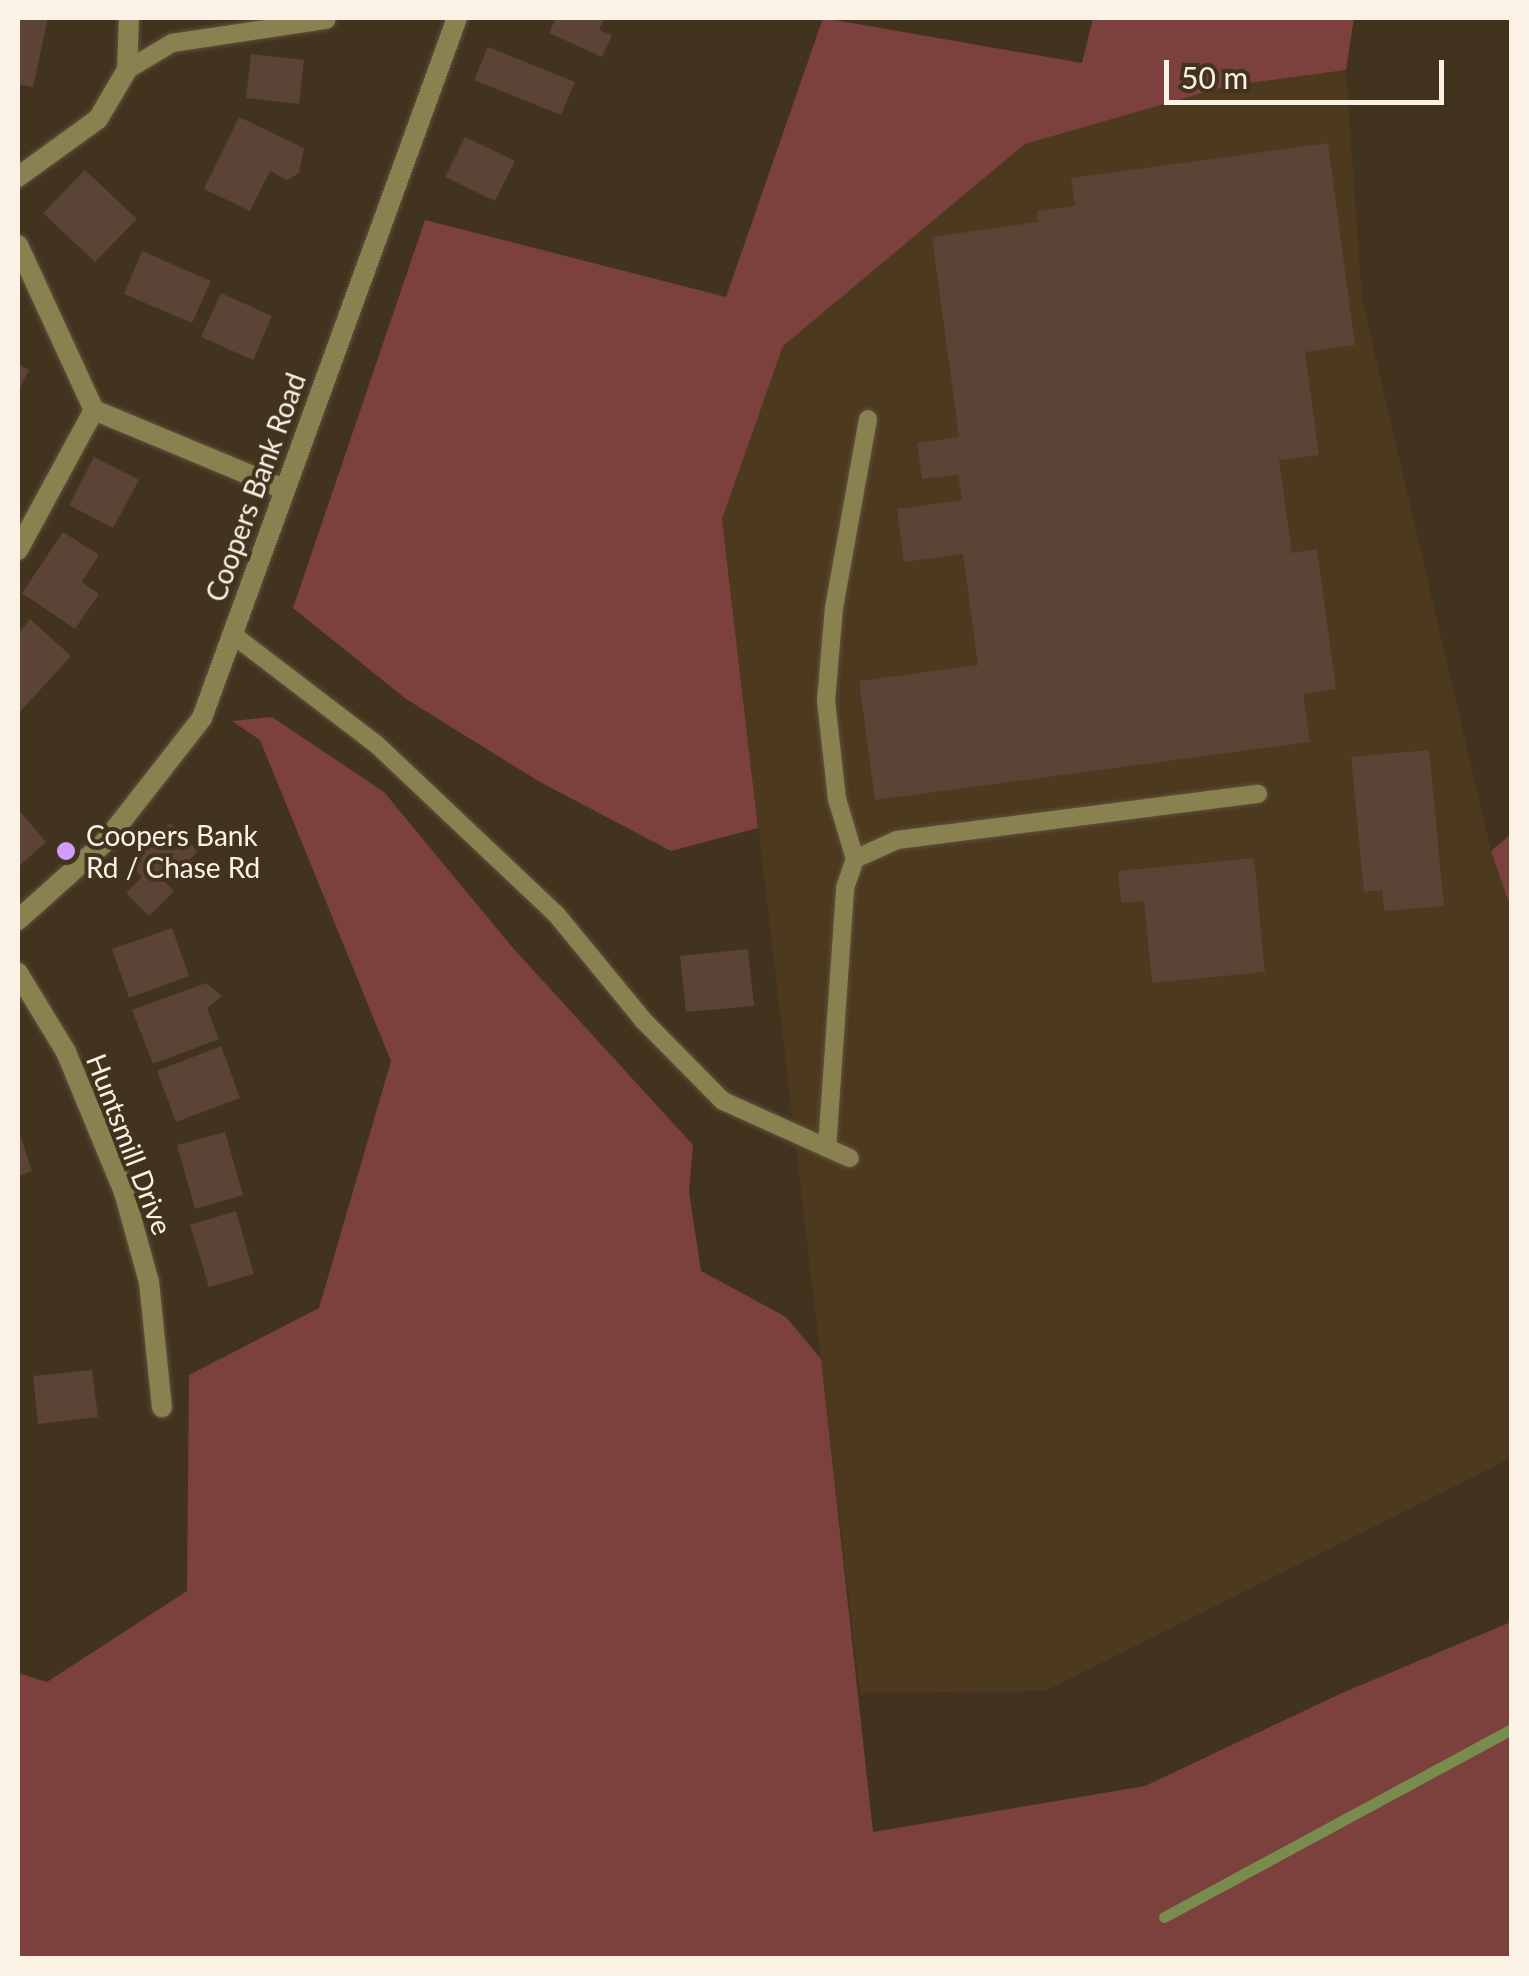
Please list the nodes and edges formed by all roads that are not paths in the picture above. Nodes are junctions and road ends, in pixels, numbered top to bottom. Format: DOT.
graph roads {
  1 [pos="129,18"];
  2 [pos="456,18"];
  3 [pos="326,20"];
  4 [pos="127,70"];
  5 [pos="18,177"];
  6 [pos="18,245"];
  7 [pos="94,410"];
  8 [pos="868,419"];
  9 [pos="284,489"];
  10 [pos="18,550"];
  11 [pos="232,634"];
  12 [pos="1258,794"];
  13 [pos="855,859"];
  14 [pos="18,920"];
  15 [pos="18,973"];
  16 [pos="827,1148"];
  17 [pos="850,1158"];
  18 [pos="162,1407"];
  1 -- 4 [label="street"];
  2 -- 9 [label="street, Coopers Bank Road"];
  3 -- 4 [label="lane"];
  4 -- 5 [label="street"];
  6 -- 7 [label="street"];
  7 -- 9 [label="street"];
  7 -- 10 [label="street"];
  8 -- 13 [label="lane"];
  9 -- 11 [label="street, Coopers Bank Road"];
  11 -- 14 [label="street, Coopers Bank Road"];
  11 -- 16 [label="lane"];
  12 -- 13 [label="lane"];
  13 -- 16 [label="lane"];
  15 -- 18 [label="street, Huntsmill Drive"];
  16 -- 17 [label="lane"];
}
